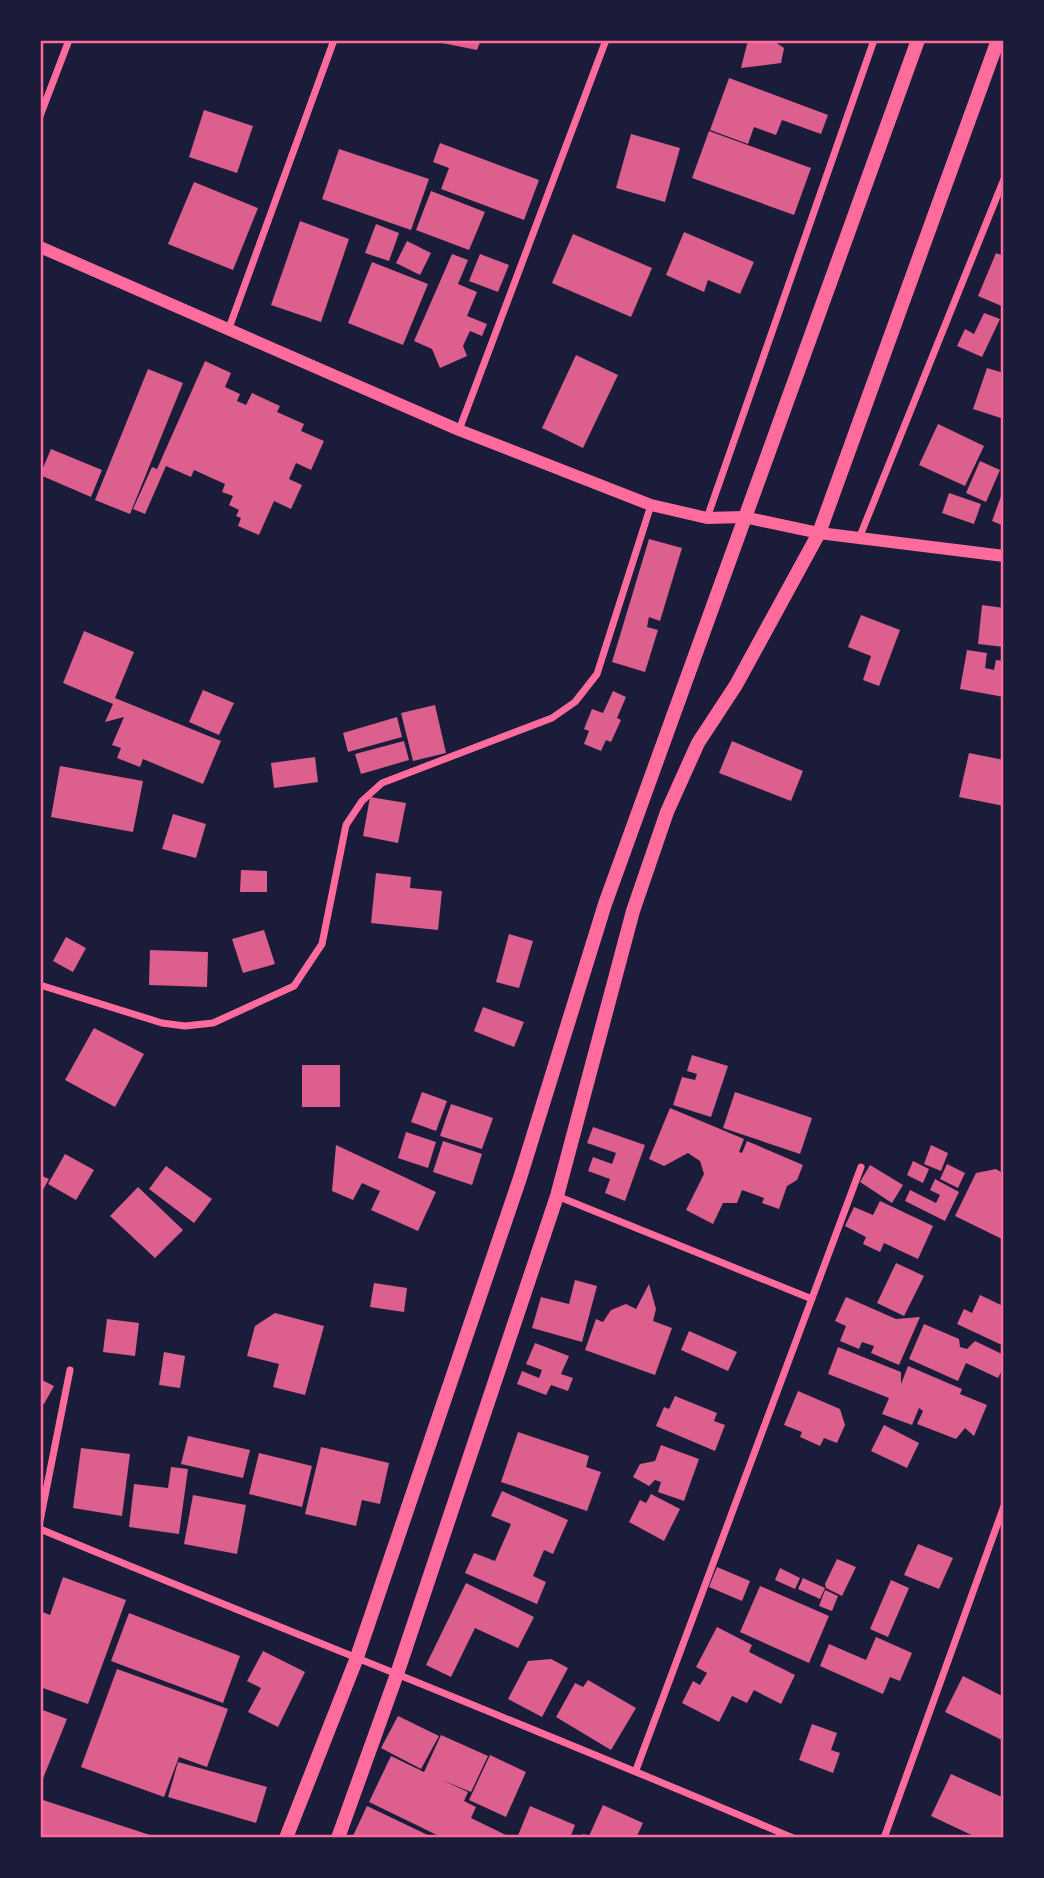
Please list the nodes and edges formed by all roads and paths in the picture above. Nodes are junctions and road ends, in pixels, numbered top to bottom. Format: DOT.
graph roads {
  1 [pos="69,40"];
  2 [pos="334,40"];
  3 [pos="606,40"];
  4 [pos="874,40"];
  5 [pos="918,40"];
  6 [pos="998,40"];
  7 [pos="40,116"];
  8 [pos="1004,180"];
  9 [pos="40,247"];
  10 [pos="229,328"];
  11 [pos="459,430"];
  12 [pos="651,505"];
  13 [pos="744,517"];
  14 [pos="707,518"];
  15 [pos="819,533"];
  16 [pos="860,536"];
  17 [pos="1004,556"];
  18 [pos="40,985"];
  19 [pos="861,1167"];
  20 [pos="557,1196"];
  21 [pos="812,1299"];
  22 [pos="70,1370"];
  23 [pos="1004,1506"];
  24 [pos="40,1521"];
  25 [pos="40,1529"];
  26 [pos="356,1660"];
  27 [pos="397,1674"];
  28 [pos="636,1770"];
  29 [pos="286,1838"];
  30 [pos="338,1838"];
  31 [pos="793,1838"];
  32 [pos="884,1838"];
  1 -- 7 [label="street"];
  2 -- 10 [label="street"];
  3 -- 11 [label="street"];
  4 -- 14 [label="street"];
  5 -- 13 [label="main road"];
  6 -- 15 [label="main road"];
  8 -- 16 [label="street"];
  9 -- 10 [label="street"];
  10 -- 11 [label="street"];
  11 -- 12 [label="street"];
  12 -- 14 [label="street"];
  12 -- 18 [label="street"];
  13 -- 14 [label="street"];
  13 -- 15 [label="street"];
  13 -- 26 [label="main road"];
  15 -- 16 [label="street"];
  15 -- 20 [label="main road"];
  16 -- 17 [label="street"];
  19 -- 21 [label="street"];
  20 -- 21 [label="street"];
  20 -- 27 [label="main road"];
  21 -- 28 [label="street"];
  22 -- 24 [label="street"];
  23 -- 32 [label="street"];
  25 -- 26 [label="street"];
  26 -- 27 [label="street"];
  26 -- 29 [label="main road"];
  27 -- 28 [label="street"];
  27 -- 30 [label="main road"];
  28 -- 31 [label="street"];
}
